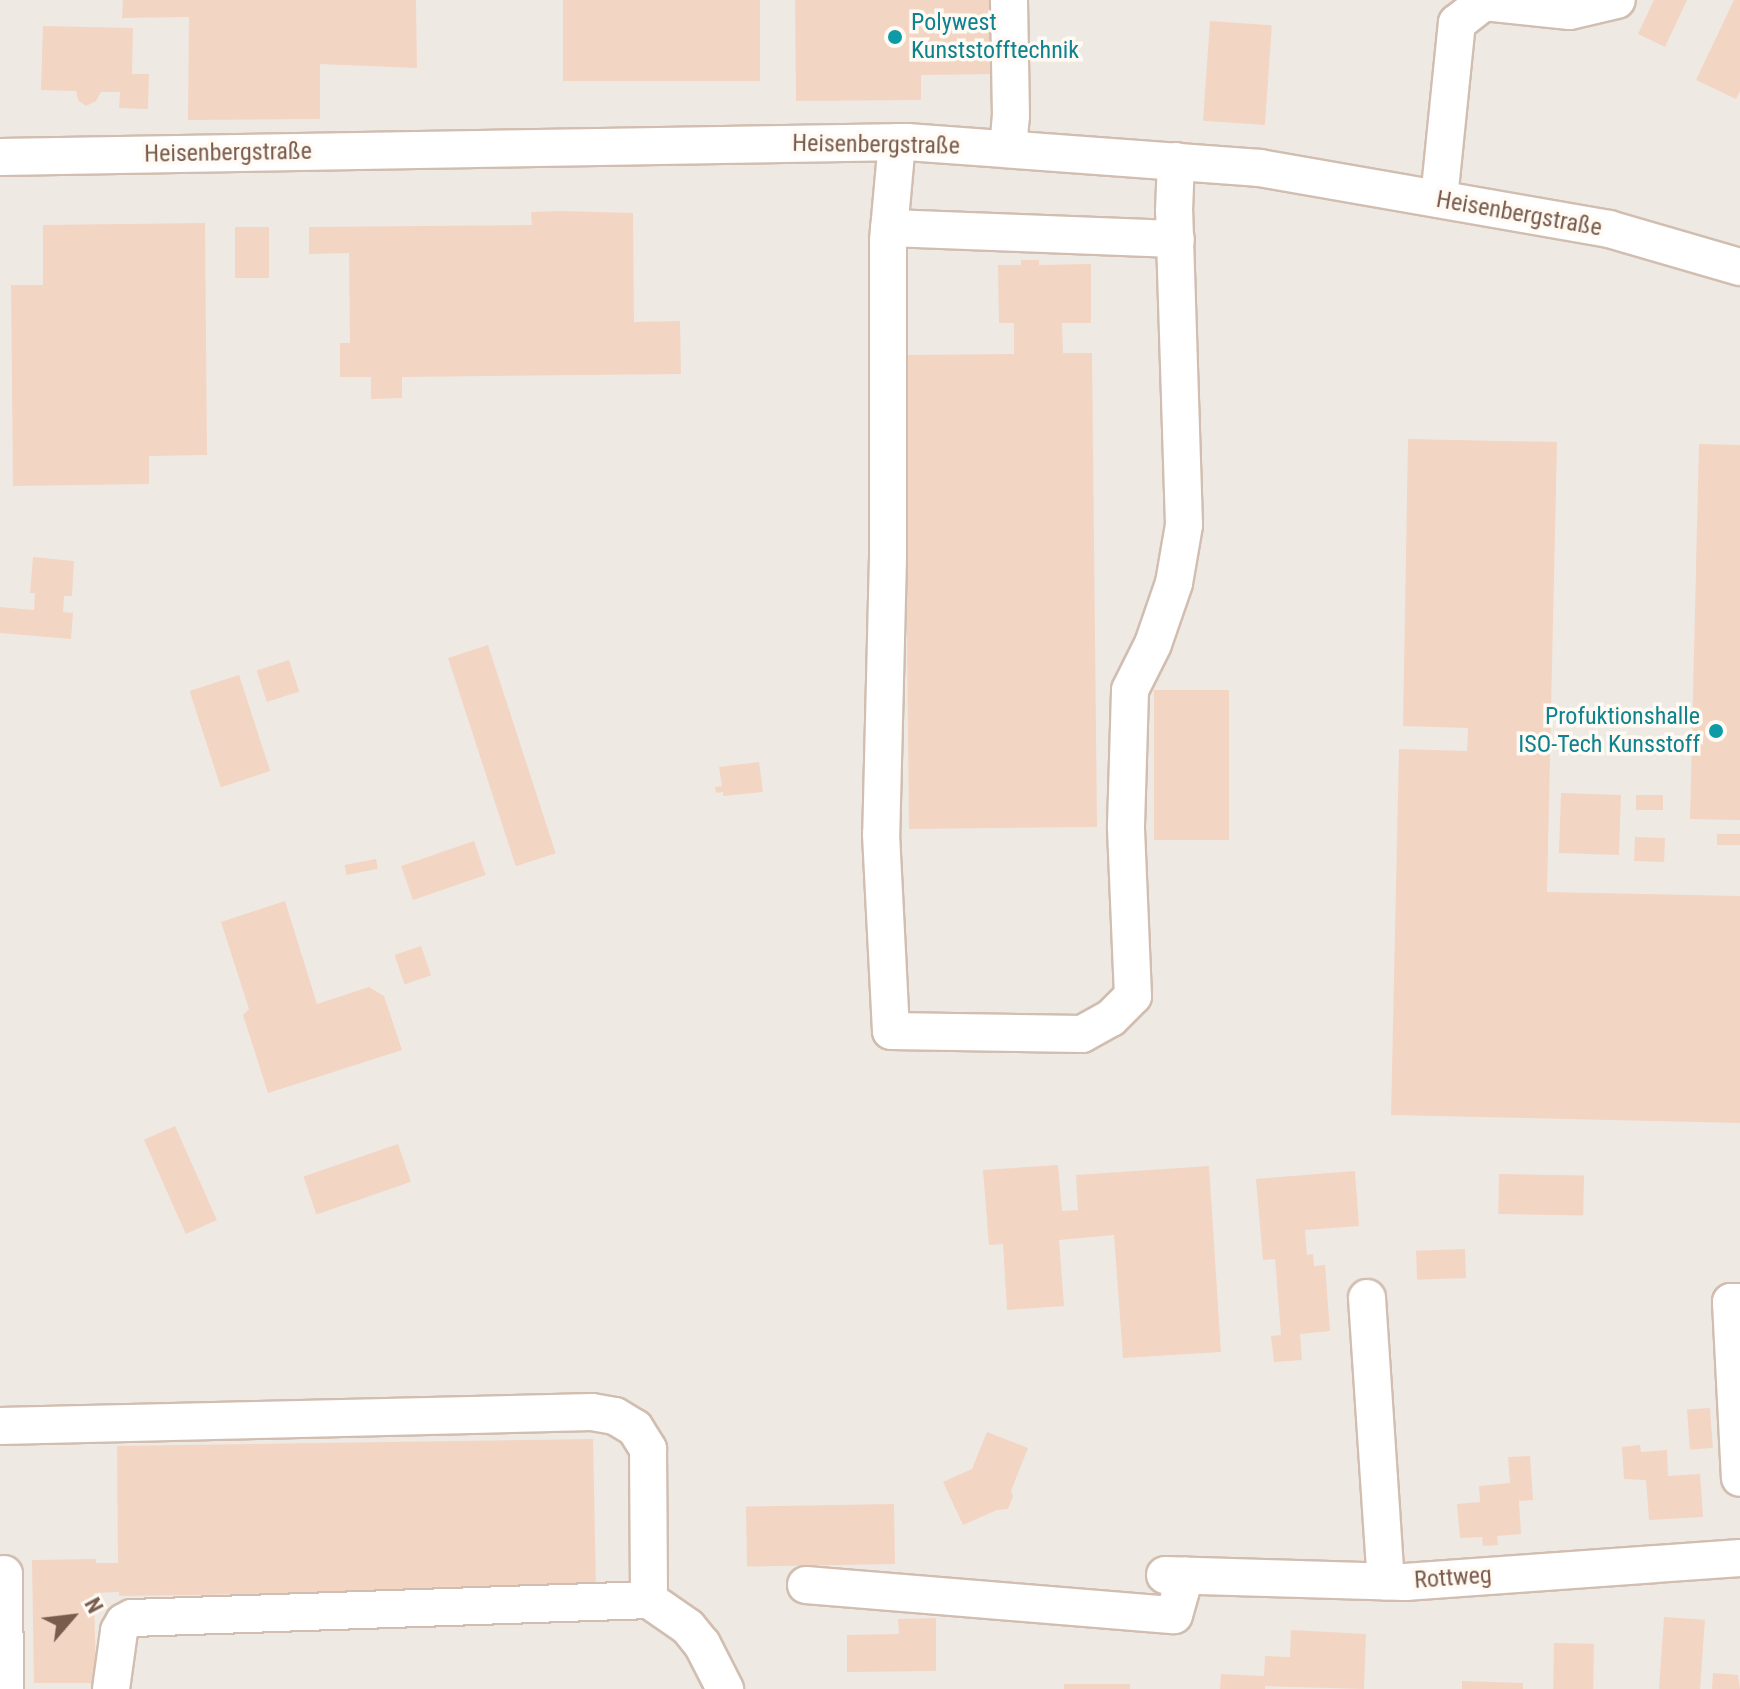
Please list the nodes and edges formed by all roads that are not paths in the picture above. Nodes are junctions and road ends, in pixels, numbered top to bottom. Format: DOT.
graph roads {
  1 [pos="1009,0"];
  2 [pos="1617,0"];
  3 [pos="1461,8"];
  4 [pos="897,142"];
  5 [pos="1008,149"];
  6 [pos="0,157"];
  7 [pos="1176,161"];
  8 [pos="1439,199"];
  9 [pos="889,228"];
  10 [pos="1176,239"];
  11 [pos="1740,267"];
  12 [pos="1367,1298"];
  13 [pos="1740,1302"];
  14 [pos="0,1426"];
  15 [pos="1740,1478"];
  16 [pos="1740,1558"];
  17 [pos="4,1574"];
  18 [pos="1386,1581"];
  19 [pos="806,1585"];
  20 [pos="649,1600"];
  21 [pos="5,1689"];
  22 [pos="111,1689"];
  23 [pos="725,1689"];
  1 -- 5 [label="street"];
  2 -- 3 [label="street"];
  3 -- 8 [label="street"];
  4 -- 5 [label="street, Heisenbergstraße"];
  4 -- 6 [label="street, Heisenbergstraße"];
  4 -- 9 [label="street"];
  5 -- 7 [label="street, Heisenbergstraße"];
  7 -- 8 [label="street, Heisenbergstraße"];
  7 -- 10 [label="street"];
  8 -- 11 [label="street, Heisenbergstraße"];
  9 -- 10 [label="street"];
  9 -- 10 [label="street"];
  12 -- 18 [label="street"];
  13 -- 15 [label="street"];
  14 -- 20 [label="street"];
  16 -- 18 [label="street, Rottweg"];
  17 -- 21 [label="street"];
  18 -- 19 [label="street, Rottweg"];
  20 -- 22 [label="street"];
  20 -- 23 [label="street"];
}
